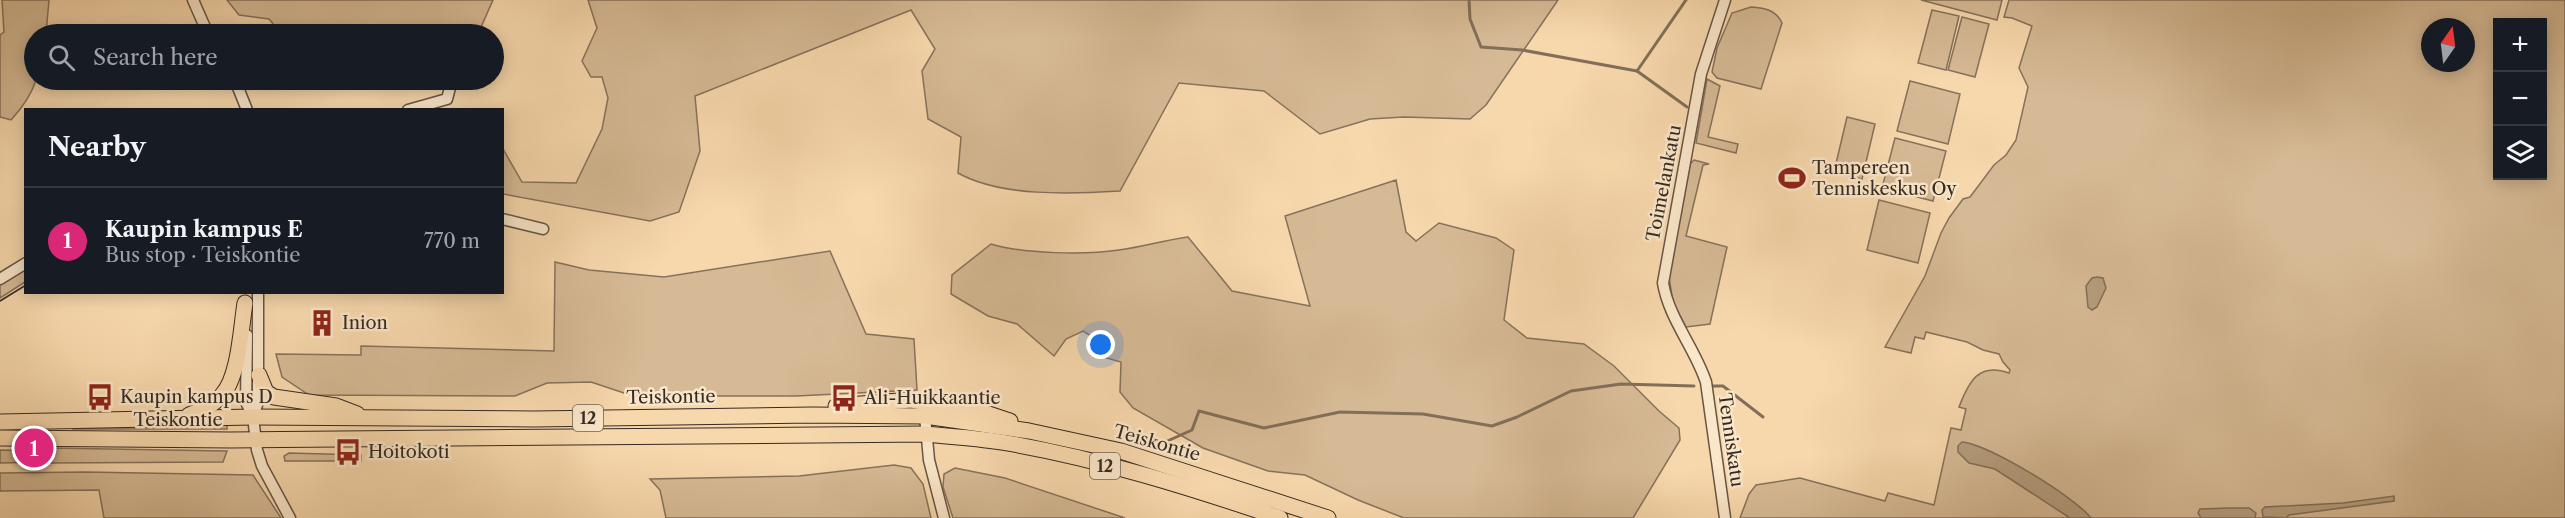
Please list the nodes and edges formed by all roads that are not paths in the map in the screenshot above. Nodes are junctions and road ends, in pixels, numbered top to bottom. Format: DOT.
graph roads {
  1 [pos="193,0"];
  2 [pos="1725,0"];
  3 [pos="204,24"];
  4 [pos="239,90"];
  5 [pos="449,90"];
  6 [pos="246,108"];
  7 [pos="415,108"];
  8 [pos="504,219"];
  9 [pos="543,229"];
  10 [pos="24,264"];
  11 [pos="0,279"];
  12 [pos="258,294"];
  13 [pos="246,298"];
  14 [pos="1702,368"];
  15 [pos="259,375"];
  16 [pos="811,415"];
  17 [pos="925,416"];
  18 [pos="253,417"];
  19 [pos="366,417"];
  20 [pos="184,418"];
  21 [pos="0,422"];
  22 [pos="1029,431"];
  23 [pos="926,434"];
  24 [pos="0,438"];
  25 [pos="256,439"];
  26 [pos="290,518"];
  27 [pos="944,518"];
  28 [pos="1280,518"];
  29 [pos="1328,518"];
  30 [pos="1725,518"];
  1 -- 3 [label="street"];
  2 -- 14 [label="street, Toimelankatu"];
  4 -- 6 [label="street"];
  5 -- 7 [label="street"];
  8 -- 9 [label="street"];
  10 -- 11 [label="street"];
  12 -- 15 [label="street"];
  13 -- 18 [label="street"];
  13 -- 20 [label="highway"];
  14 -- 30 [label="street, Tenniskatu"];
  15 -- 18 [label="street"];
  15 -- 19 [label="highway"];
  16 -- 17 [label="highway, Teiskontie / 12"];
  16 -- 19 [label="highway, Teiskontie / 12"];
  16 -- 22 [label="highway, 12"];
  17 -- 22 [label="highway, Teiskontie / 12"];
  17 -- 23 [label="street"];
  18 -- 19 [label="highway, Teiskontie / 12"];
  18 -- 20 [label="highway, Teiskontie / 12"];
  18 -- 25 [label="street"];
  20 -- 21 [label="highway, Teiskontie / 12"];
  22 -- 29 [label="highway, Teiskontie / 12"];
  23 -- 25 [label="highway, Teiskontie / 12"];
  23 -- 27 [label="street"];
  23 -- 28 [label="highway, Teiskontie / 12"];
  24 -- 25 [label="highway, Teiskontie / 12"];
  25 -- 26 [label="street"];
}
